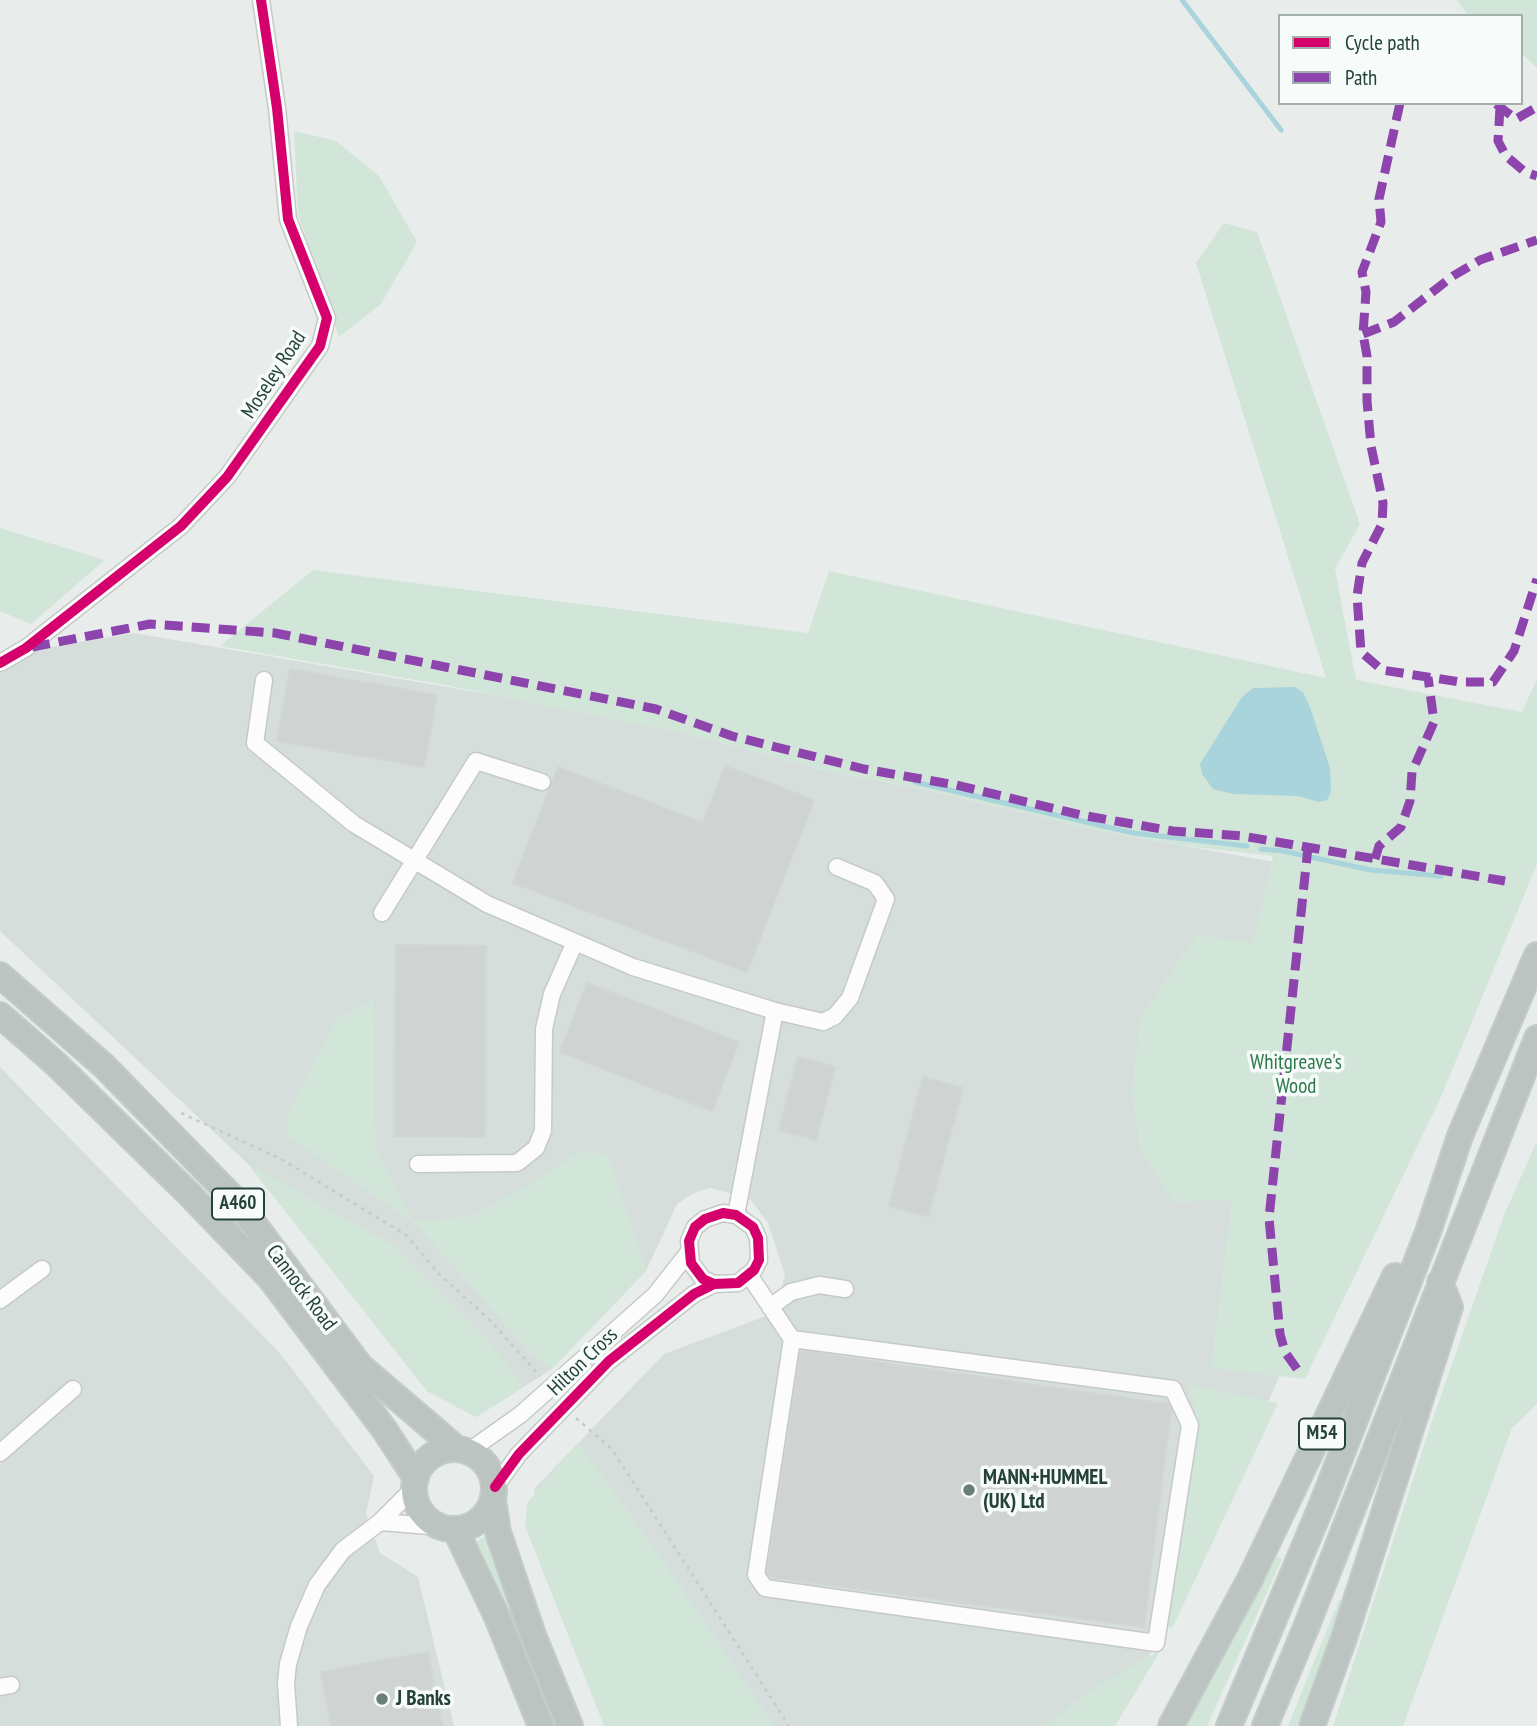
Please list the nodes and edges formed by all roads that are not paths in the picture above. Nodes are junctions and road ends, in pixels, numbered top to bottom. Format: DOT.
graph roads {
  1 [pos="261,0"];
  2 [pos="0,663"];
  3 [pos="264,680"];
  4 [pos="542,782"];
  5 [pos="415,860"];
  6 [pos="837,867"];
  7 [pos="382,914"];
  8 [pos="575,942"];
  9 [pos="1537,955"];
  10 [pos="0,975"];
  11 [pos="775,1011"];
  12 [pos="0,1015"];
  13 [pos="1537,1038"];
  14 [pos="1460,1136"];
  15 [pos="418,1164"];
  16 [pos="736,1215"];
  17 [pos="688,1253"];
  18 [pos="42,1269"];
  19 [pos="748,1275"];
  20 [pos="1440,1282"];
  21 [pos="715,1284"];
  22 [pos="845,1289"];
  23 [pos="0,1300"];
  24 [pos="770,1307"];
  25 [pos="792,1339"];
  26 [pos="73,1390"];
  27 [pos="463,1450"];
  28 [pos="0,1453"];
  29 [pos="415,1483"];
  30 [pos="494,1493"];
  31 [pos="380,1522"];
  32 [pos="449,1528"];
  33 [pos="289,1726"];
  34 [pos="541,1726"];
  35 [pos="570,1726"];
  36 [pos="1171,1726"];
  37 [pos="1229,1726"];
  38 [pos="1265,1726"];
  39 [pos="1312,1726"];
  1 -- 2 [label="street, Moseley Road"];
  3 -- 5 [label="street"];
  4 -- 5 [label="street"];
  5 -- 7 [label="street"];
  5 -- 8 [label="street"];
  6 -- 11 [label="street"];
  8 -- 11 [label="street"];
  8 -- 15 [label="street"];
  9 -- 14 [label="highway, M54"];
  10 -- 27 [label="highway, Cannock Road / A460"];
  11 -- 16 [label="street"];
  12 -- 29 [label="highway, Cannock Road / A460"];
  13 -- 20 [label="highway, M54"];
  14 -- 36 [label="highway, M54"];
  14 -- 37 [label="highway, M54"];
  16 -- 17 [label="street, Hilton Cross"];
  16 -- 19 [label="street"];
  17 -- 21 [label="street"];
  17 -- 27 [label="street, Hilton Cross"];
  18 -- 23 [label="street"];
  19 -- 21 [label="street, Hilton Cross"];
  19 -- 24 [label="street"];
  20 -- 38 [label="highway, M54"];
  20 -- 39 [label="highway"];
  21 -- 30 [label="street, Hilton Cross"];
  22 -- 24 [label="street"];
  24 -- 25 [label="street"];
  25 -- 25 [label="street"];
  26 -- 28 [label="street"];
  27 -- 29 [label="highway"];
  27 -- 30 [label="highway"];
  29 -- 31 [label="street"];
  29 -- 32 [label="highway"];
  30 -- 32 [label="highway"];
  30 -- 35 [label="highway"];
  31 -- 32 [label="street"];
  31 -- 33 [label="street"];
  32 -- 34 [label="highway"];
}
